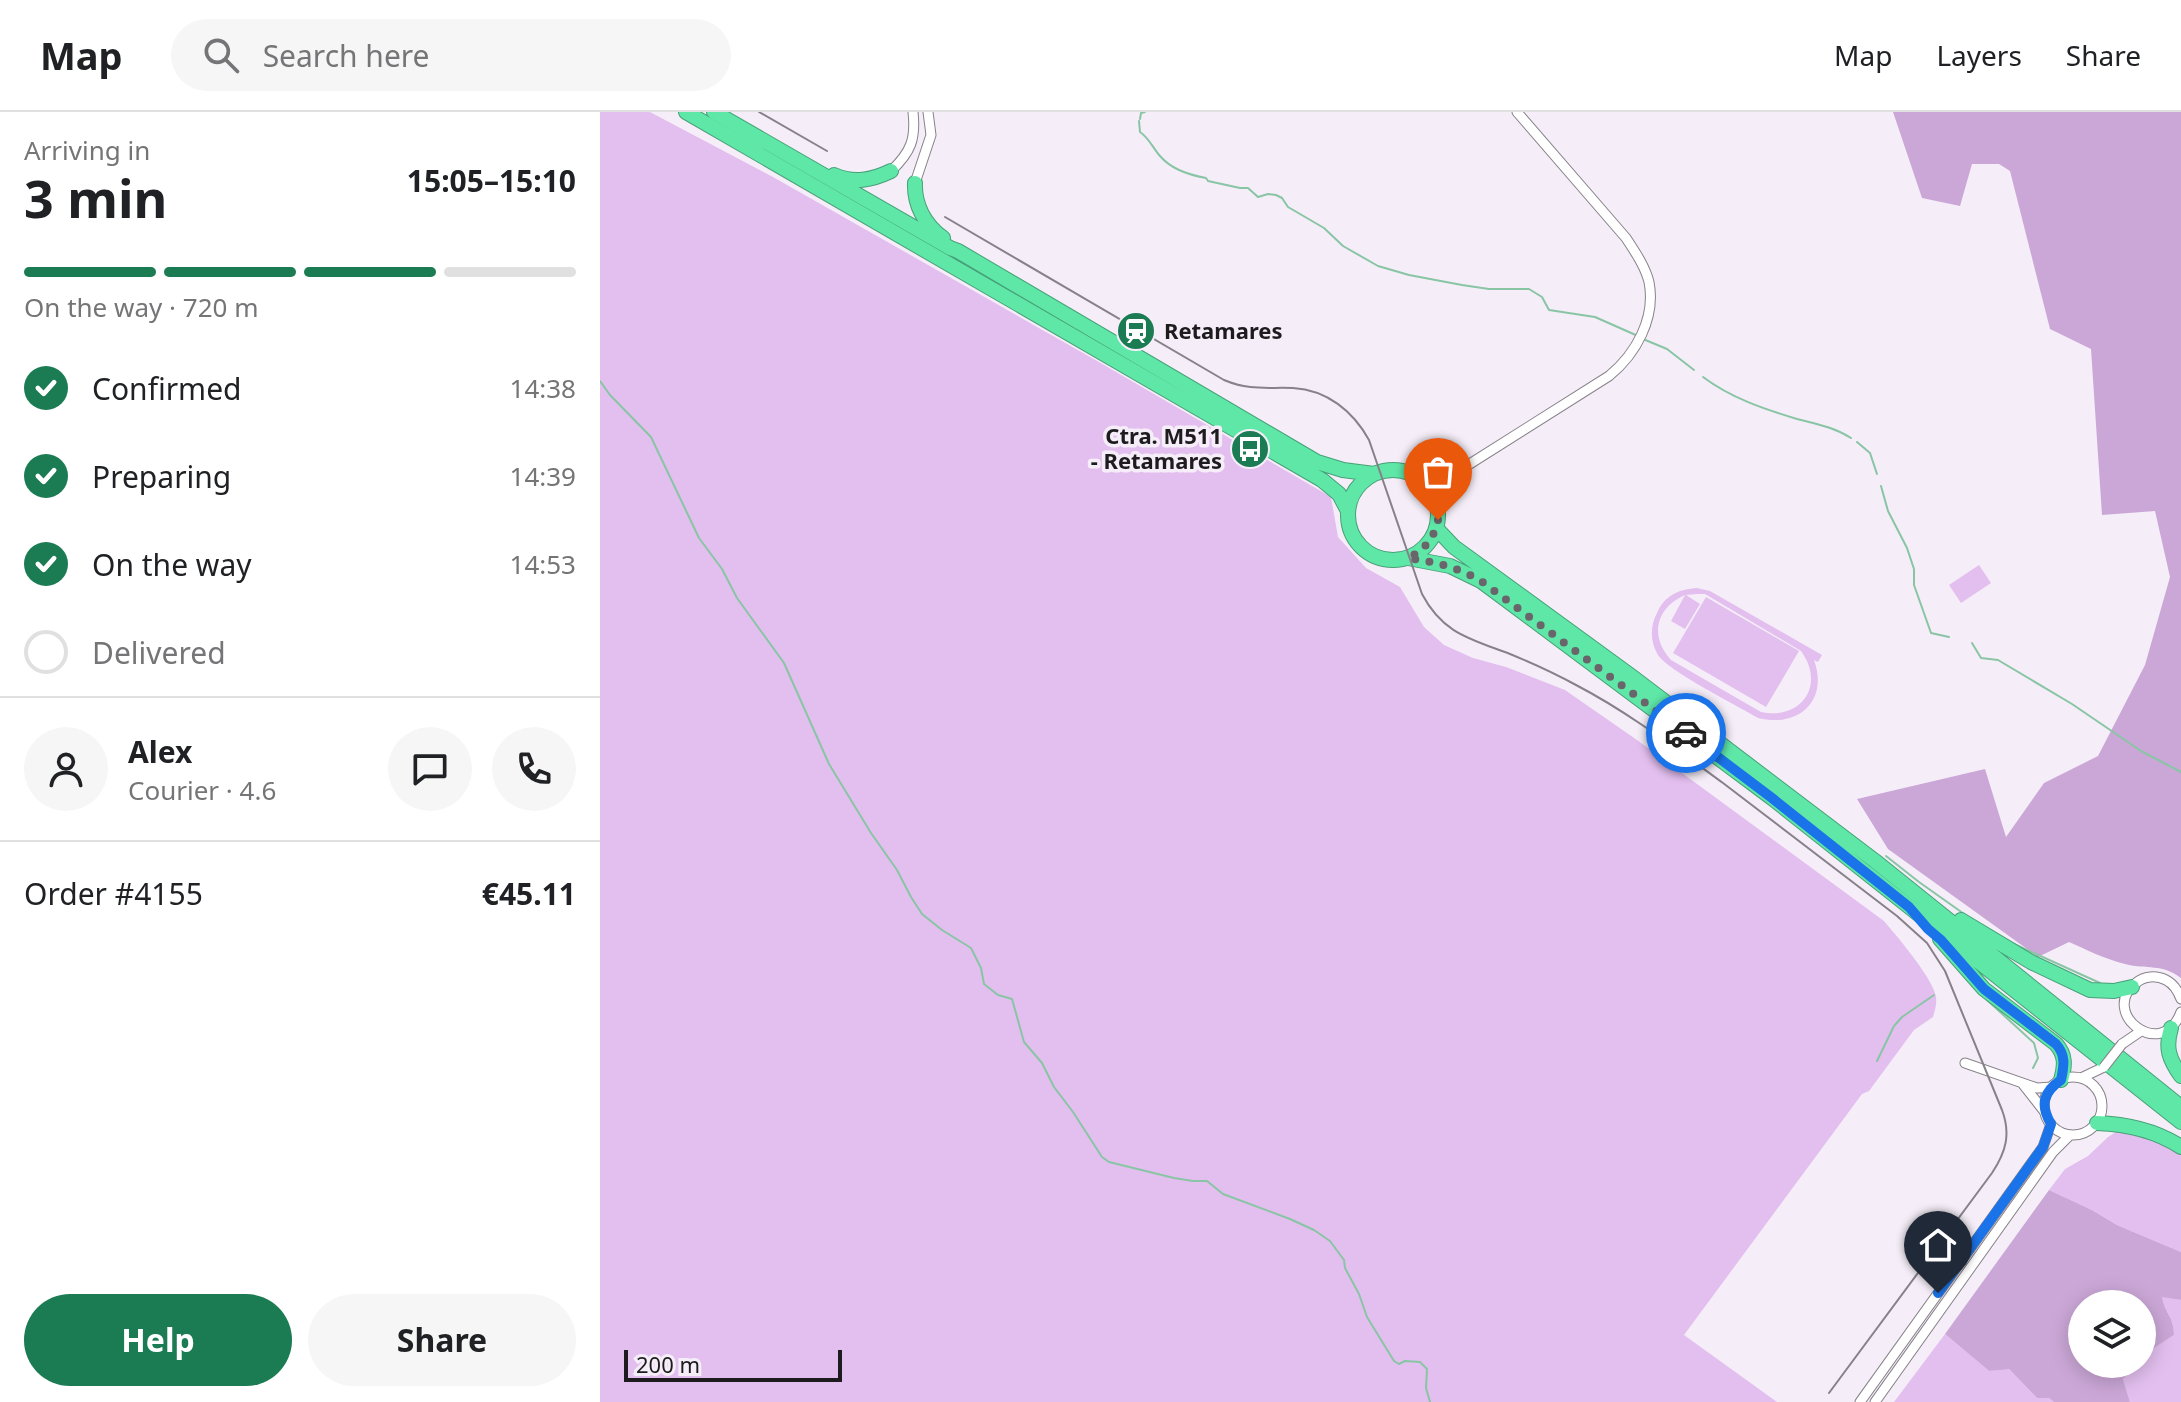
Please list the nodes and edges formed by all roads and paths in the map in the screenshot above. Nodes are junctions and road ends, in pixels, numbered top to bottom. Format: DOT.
graph roads {
  1 [pos="686,112"];
  2 [pos="714,112"];
  3 [pos="913,112"];
  4 [pos="928,112"];
  5 [pos="1508,112"];
  6 [pos="1519,115"];
  7 [pos="787,153"];
  8 [pos="891,171"];
  9 [pos="915,183"];
  10 [pos="958,251"];
  11 [pos="1457,472"];
  12 [pos="1374,474"];
  13 [pos="1418,477"];
  14 [pos="1348,511"];
  15 [pos="1438,512"];
  16 [pos="1436,528"];
  17 [pos="1408,558"];
  18 [pos="1875,861"];
  19 [pos="1909,907"];
  20 [pos="2132,987"];
  21 [pos="2181,999"];
  22 [pos="2181,1012"];
  23 [pos="2131,1022"];
  24 [pos="2171,1028"];
  25 [pos="2141,1031"];
  26 [pos="2122,1044"];
  27 [pos="1965,1063"];
  28 [pos="2104,1067"];
  29 [pos="2181,1076"];
  30 [pos="2081,1078"];
  31 [pos="2022,1083"];
  32 [pos="2056,1083"];
  33 [pos="2097,1090"];
  34 [pos="2181,1107"];
  35 [pos="2044,1111"];
  36 [pos="2181,1122"];
  37 [pos="2097,1123"];
  38 [pos="2051,1124"];
  39 [pos="2070,1135"];
  40 [pos="2181,1147"];
  41 [pos="1860,1402"];
  42 [pos="1875,1402"];
  1 -- 14 [label="highway"];
  2 -- 7 [label="highway"];
  3 -- 8 [label="street"];
  4 -- 9 [label="street"];
  5 -- 6 [label="street"];
  6 -- 11 [label="street"];
  7 -- 8 [label="highway"];
  7 -- 10 [label="highway"];
  9 -- 10 [label="highway"];
  10 -- 12 [label="highway"];
  11 -- 13 [label="street"];
  11 -- 15 [label="street"];
  12 -- 13 [label="highway"];
  12 -- 14 [label="highway"];
  13 -- 15 [label="highway"];
  14 -- 17 [label="highway"];
  15 -- 16 [label="highway"];
  16 -- 17 [label="highway"];
  16 -- 18 [label="highway"];
  17 -- 19 [label="highway"];
  18 -- 20 [label="highway"];
  18 -- 34 [label="highway"];
  19 -- 32 [label="highway"];
  19 -- 36 [label="highway"];
  20 -- 21 [label="street"];
  20 -- 23 [label="street"];
  22 -- 24 [label="street"];
  23 -- 25 [label="street"];
  23 -- 26 [label="street"];
  24 -- 25 [label="street"];
  24 -- 29 [label="highway"];
  25 -- 26 [label="street"];
  26 -- 28 [label="street, bridge"];
  27 -- 31 [label="street"];
  28 -- 30 [label="street"];
  28 -- 33 [label="street"];
  30 -- 32 [label="street"];
  30 -- 33 [label="street"];
  31 -- 32 [label="street"];
  31 -- 35 [label="street"];
  32 -- 35 [label="street"];
  33 -- 37 [label="street"];
  35 -- 38 [label="street"];
  37 -- 39 [label="street"];
  37 -- 40 [label="highway"];
  38 -- 39 [label="street"];
  38 -- 41 [label="street"];
  39 -- 42 [label="street"];
}
